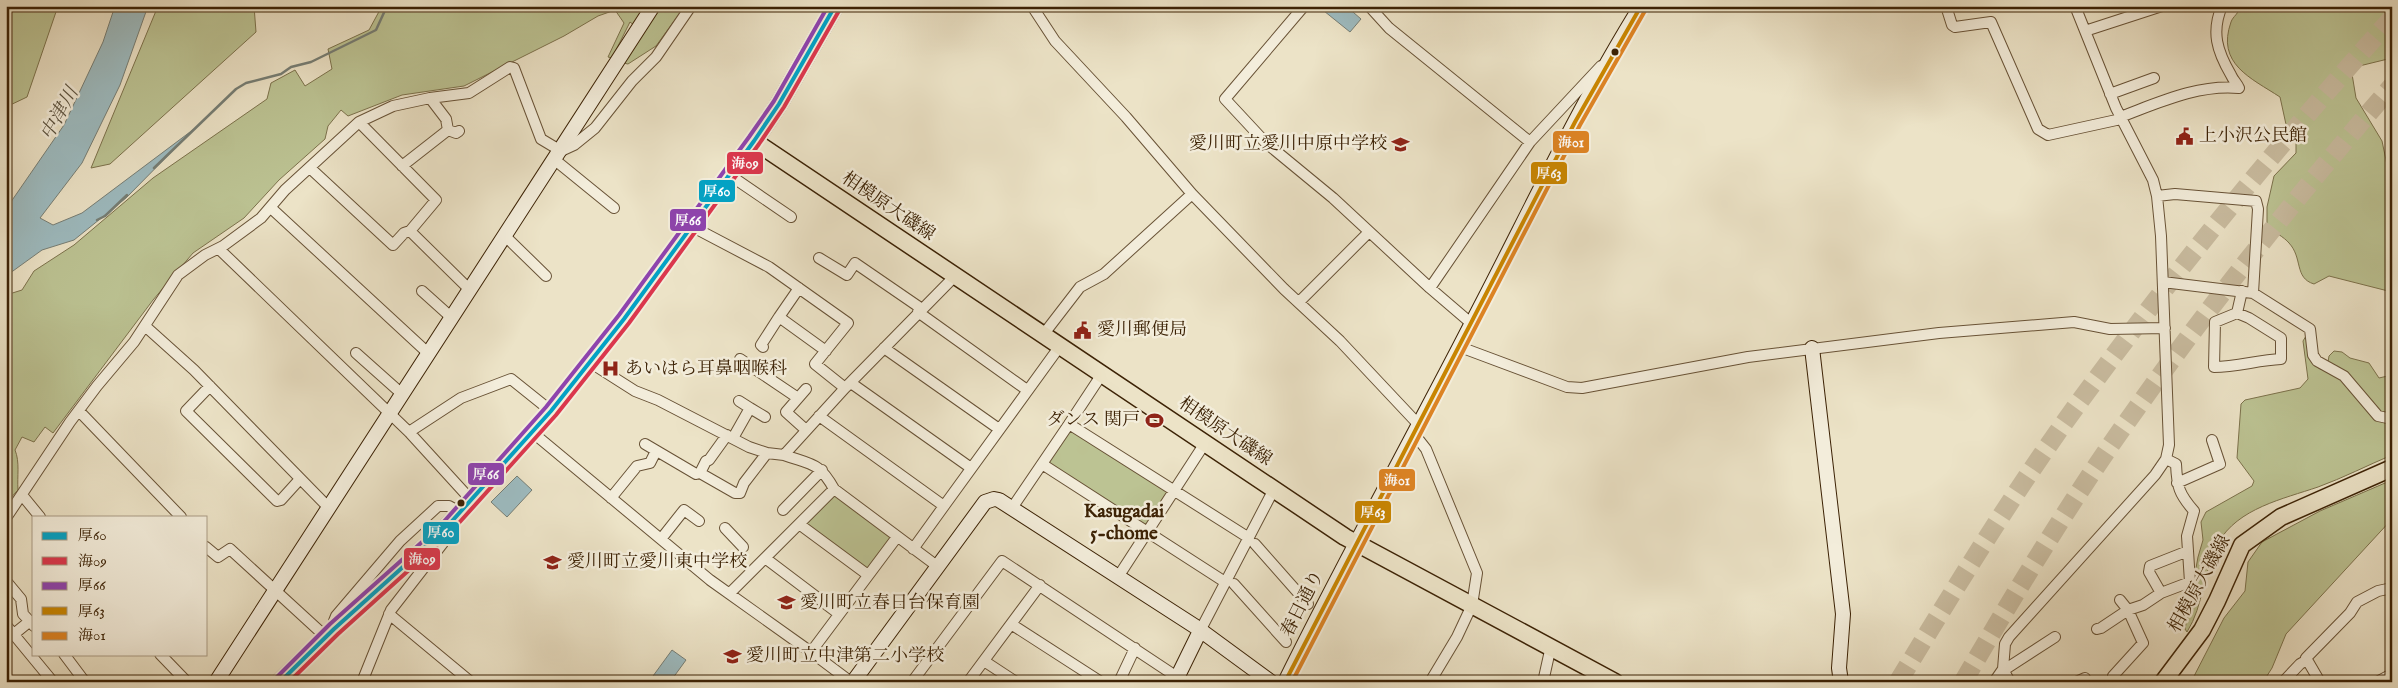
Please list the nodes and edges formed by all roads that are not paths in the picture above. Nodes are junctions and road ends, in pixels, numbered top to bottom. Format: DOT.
graph roads {
  1 [pos="653,6"];
  2 [pos="691,6"];
  3 [pos="835,6"];
  4 [pos="1032,6"];
  5 [pos="1304,6"];
  6 [pos="1370,6"];
  7 [pos="1641,6"];
  8 [pos="1946,6"];
  9 [pos="2075,6"];
  10 [pos="2162,6"];
  11 [pos="2222,6"];
  12 [pos="2085,31"];
  13 [pos="1608,59"];
  14 [pos="2148,78"];
  15 [pos="2110,94"];
  16 [pos="430,98"];
  17 [pos="2121,118"];
  18 [pos="358,122"];
  19 [pos="448,130"];
  20 [pos="459,131"];
  21 [pos="754,141"];
  22 [pos="1530,142"];
  23 [pos="558,156"];
  24 [pos="402,166"];
  25 [pos="310,168"];
  26 [pos="728,174"];
  27 [pos="1192,194"];
  28 [pos="2157,196"];
  29 [pos="272,208"];
  30 [pos="614,208"];
  31 [pos="791,216"];
  32 [pos="691,226"];
  33 [pos="410,231"];
  34 [pos="1369,232"];
  35 [pos="506,236"];
  36 [pos="218,249"];
  37 [pos="820,258"];
  38 [pos="544,270"];
  39 [pos="955,276"];
  40 [pos="2163,282"];
  41 [pos="798,288"];
  42 [pos="1430,288"];
  43 [pos="470,290"];
  44 [pos="422,291"];
  45 [pos="2248,292"];
  46 [pos="1298,302"];
  47 [pos="920,311"];
  48 [pos="2236,313"];
  49 [pos="779,317"];
  50 [pos="452,318"];
  51 [pos="1472,324"];
  52 [pos="146,326"];
  53 [pos="2165,328"];
  54 [pos="1043,335"];
  55 [pos="761,345"];
  56 [pos="1060,346"];
  57 [pos="1460,347"];
  58 [pos="884,348"];
  59 [pos="1812,348"];
  60 [pos="826,351"];
  61 [pos="428,354"];
  62 [pos="362,355"];
  63 [pos="740,359"];
  64 [pos="591,363"];
  65 [pos="1102,374"];
  66 [pos="210,386"];
  67 [pos="848,386"];
  68 [pos="806,389"];
  69 [pos="1027,390"];
  70 [pos="402,394"];
  71 [pos="798,398"];
  72 [pos="738,400"];
  73 [pos="750,408"];
  74 [pos="79,411"];
  75 [pos="551,411"];
  76 [pos="390,414"];
  77 [pos="765,416"];
  78 [pos="819,416"];
  79 [pos="2392,419"];
  80 [pos="1069,424"];
  81 [pos="1418,424"];
  82 [pos="999,429"];
  83 [pos="806,430"];
  84 [pos="409,432"];
  85 [pos="532,432"];
  86 [pos="730,437"];
  87 [pos="2212,440"];
  88 [pos="1205,443"];
  89 [pos="645,444"];
  90 [pos="656,451"];
  91 [pos="767,453"];
  92 [pos="784,455"];
  93 [pos="2166,459"];
  94 [pos="1042,464"];
  95 [pos="971,468"];
  96 [pos="2392,468"];
  97 [pos="822,470"];
  98 [pos="700,473"];
  99 [pos="300,479"];
  100 [pos="2177,482"];
  101 [pos="1274,489"];
  102 [pos="834,490"];
  103 [pos="1174,490"];
  104 [pos="22,495"];
  105 [pos="611,498"];
  106 [pos="944,506"];
  107 [pos="466,507"];
  108 [pos="329,508"];
  109 [pos="1012,508"];
  110 [pos="782,510"];
  111 [pos="39,516"];
  112 [pos="180,516"];
  113 [pos="697,516"];
  114 [pos="6,518"];
  115 [pos="799,524"];
  116 [pos="726,528"];
  117 [pos="444,530"];
  118 [pos="1146,532"];
  119 [pos="897,537"];
  120 [pos="661,538"];
  121 [pos="1252,541"];
  122 [pos="1355,542"];
  123 [pos="743,547"];
  124 [pos="208,548"];
  125 [pos="913,549"];
  126 [pos="2188,551"];
  127 [pos="765,558"];
  128 [pos="937,566"];
  129 [pos="868,575"];
  130 [pos="1118,577"];
  131 [pos="6,581"];
  132 [pos="1229,583"];
  133 [pos="1040,585"];
  134 [pos="2392,588"];
  135 [pos="275,592"];
  136 [pos="730,593"];
  137 [pos="2160,593"];
  138 [pos="2120,600"];
  139 [pos="1308,604"];
  140 [pos="1472,606"];
  141 [pos="2128,610"];
  142 [pos="389,614"];
  143 [pos="839,614"];
  144 [pos="6,624"];
  145 [pos="32,624"];
  146 [pos="1012,624"];
  147 [pos="2097,629"];
  148 [pos="1200,631"];
  149 [pos="330,633"];
  150 [pos="14,634"];
  151 [pos="2055,636"];
  152 [pos="1286,642"];
  153 [pos="1551,646"];
  154 [pos="1135,648"];
  155 [pos="812,652"];
  156 [pos="66,656"];
  157 [pos="162,656"];
  158 [pos="2307,660"];
  159 [pos="984,661"];
  160 [pos="2004,669"];
  161 [pos="2392,674"];
  162 [pos="1176,679"];
  163 [pos="53,682"];
  164 [pos="85,682"];
  165 [pos="187,682"];
  166 [pos="216,682"];
  167 [pos="280,682"];
  168 [pos="362,682"];
  169 [pos="471,682"];
  170 [pos="852,682"];
  171 [pos="912,682"];
  172 [pos="968,682"];
  173 [pos="1016,682"];
  174 [pos="1101,682"];
  175 [pos="1120,682"];
  176 [pos="1271,682"];
  177 [pos="1285,682"];
  178 [pos="1430,682"];
  179 [pos="1543,682"];
  180 [pos="1615,682"];
  181 [pos="1841,682"];
  182 [pos="1994,682"];
  183 [pos="2010,682"];
  184 [pos="2115,682"];
  185 [pos="2163,682"];
  186 [pos="2221,682"];
  187 [pos="2227,682"];
  188 [pos="2283,682"];
  189 [pos="2320,682"];
  190 [pos="2377,682"];
  1 -- 23 [label="street"];
  2 -- 23 [label="street"];
  3 -- 21 [label="main road"];
  4 -- 27 [label="street"];
  5 -- 34 [label="street"];
  6 -- 22 [label="street"];
  7 -- 13 [label="street, 春日通り"];
  8 -- 17 [label="street"];
  9 -- 12 [label="street"];
  10 -- 12 [label="street"];
  11 -- 17 [label="street"];
  12 -- 15 [label="street"];
  13 -- 22 [label="street"];
  13 -- 51 [label="street, 春日通り"];
  14 -- 15 [label="street"];
  15 -- 17 [label="street"];
  16 -- 18 [label="street"];
  16 -- 19 [label="street"];
  16 -- 23 [label="street"];
  17 -- 28 [label="street"];
  18 -- 24 [label="street"];
  18 -- 25 [label="street"];
  19 -- 20 [label="street"];
  19 -- 24 [label="street"];
  21 -- 26 [label="main road"];
  21 -- 39 [label="main road, 相模原大磯線"];
  22 -- 42 [label="street"];
  23 -- 30 [label="street"];
  23 -- 35 [label="street"];
  24 -- 33 [label="street"];
  25 -- 29 [label="street"];
  25 -- 33 [label="street"];
  26 -- 31 [label="street"];
  26 -- 32 [label="main road"];
  27 -- 46 [label="street"];
  27 -- 54 [label="street"];
  28 -- 40 [label="street"];
  28 -- 45 [label="street"];
  29 -- 36 [label="street"];
  29 -- 61 [label="street"];
  32 -- 41 [label="street"];
  32 -- 64 [label="main road"];
  33 -- 43 [label="street"];
  34 -- 42 [label="street"];
  34 -- 46 [label="street"];
  35 -- 38 [label="street"];
  35 -- 43 [label="street"];
  36 -- 52 [label="street"];
  36 -- 76 [label="street"];
  37 -- 47 [label="street"];
  39 -- 47 [label="street"];
  39 -- 54 [label="main road, 相模原大磯線"];
  40 -- 45 [label="street"];
  40 -- 53 [label="street"];
  41 -- 49 [label="street"];
  41 -- 60 [label="street"];
  42 -- 51 [label="street"];
  43 -- 50 [label="street"];
  44 -- 50 [label="street"];
  45 -- 48 [label="street"];
  45 -- 79 [label="street"];
  46 -- 81 [label="street"];
  47 -- 58 [label="street"];
  47 -- 69 [label="street"];
  48 -- 48 [label="street"];
  49 -- 55 [label="street"];
  49 -- 60 [label="street"];
  50 -- 61 [label="street"];
  51 -- 57 [label="street, 春日通り"];
  52 -- 66 [label="street"];
  52 -- 74 [label="street"];
  53 -- 59 [label="street"];
  53 -- 93 [label="street"];
  54 -- 56 [label="main road, 相模原大磯線"];
  56 -- 65 [label="main road, 相模原大磯線"];
  56 -- 69 [label="street"];
  57 -- 59 [label="street"];
  57 -- 81 [label="street, 春日通り"];
  58 -- 67 [label="street"];
  58 -- 82 [label="street"];
  59 -- 181 [label="street"];
  60 -- 67 [label="street"];
  61 -- 70 [label="street"];
  62 -- 70 [label="street"];
  63 -- 71 [label="street"];
  64 -- 75 [label="main road"];
  64 -- 86 [label="street"];
  65 -- 80 [label="street"];
  65 -- 88 [label="main road, 相模原大磯線"];
  66 -- 99 [label="street"];
  66 -- 99 [label="street"];
  67 -- 78 [label="street"];
  67 -- 95 [label="street"];
  68 -- 71 [label="street"];
  69 -- 82 [label="street"];
  70 -- 76 [label="street"];
  71 -- 83 [label="street"];
  72 -- 73 [label="street"];
  73 -- 77 [label="street"];
  73 -- 86 [label="street"];
  74 -- 104 [label="street"];
  74 -- 112 [label="street"];
  75 -- 84 [label="street"];
  75 -- 85 [label="main road"];
  76 -- 84 [label="street"];
  76 -- 108 [label="street"];
  78 -- 83 [label="street"];
  78 -- 106 [label="street"];
  80 -- 94 [label="street"];
  80 -- 103 [label="street"];
  81 -- 122 [label="street, 春日通り"];
  81 -- 140 [label="street"];
  82 -- 95 [label="street"];
  83 -- 92 [label="street"];
  84 -- 107 [label="street"];
  85 -- 105 [label="street"];
  85 -- 107 [label="main road"];
  86 -- 91 [label="street"];
  86 -- 98 [label="street"];
  87 -- 100 [label="street"];
  88 -- 101 [label="main road, 相模原大磯線"];
  88 -- 103 [label="street"];
  89 -- 90 [label="street"];
  90 -- 98 [label="street"];
  90 -- 105 [label="street"];
  91 -- 92 [label="street"];
  91 -- 98 [label="street"];
  92 -- 97 [label="street"];
  93 -- 100 [label="street"];
  93 -- 160 [label="street"];
  94 -- 109 [label="street"];
  94 -- 118 [label="street"];
  95 -- 106 [label="street"];
  96 -- 185 [label="main road, 相模原大磯線"];
  97 -- 102 [label="street"];
  97 -- 110 [label="street"];
  99 -- 108 [label="street"];
  100 -- 126 [label="street"];
  101 -- 121 [label="street"];
  101 -- 122 [label="main road, 相模原大磯線"];
  102 -- 115 [label="street"];
  102 -- 119 [label="street"];
  103 -- 118 [label="street"];
  103 -- 121 [label="street"];
  104 -- 111 [label="street"];
  104 -- 114 [label="street"];
  105 -- 120 [label="street"];
  106 -- 125 [label="street"];
  107 -- 117 [label="main road"];
  107 -- 149 [label="street"];
  108 -- 135 [label="street"];
  109 -- 128 [label="street"];
  109 -- 130 [label="street"];
  113 -- 120 [label="street"];
  115 -- 127 [label="street"];
  115 -- 129 [label="street"];
  116 -- 123 [label="street"];
  117 -- 142 [label="street"];
  117 -- 149 [label="main road"];
  118 -- 130 [label="street"];
  118 -- 132 [label="street"];
  119 -- 125 [label="street"];
  119 -- 129 [label="street"];
  120 -- 136 [label="street"];
  121 -- 132 [label="street"];
  121 -- 139 [label="street"];
  122 -- 140 [label="main road, 相模原大磯線"];
  122 -- 177 [label="street, 春日通り"];
  124 -- 135 [label="street"];
  125 -- 128 [label="street"];
  126 -- 137 [label="street"];
  126 -- 137 [label="street"];
  127 -- 136 [label="street"];
  127 -- 143 [label="street"];
  128 -- 170 [label="street"];
  129 -- 143 [label="street"];
  130 -- 148 [label="street"];
  131 -- 145 [label="street"];
  132 -- 148 [label="street"];
  132 -- 152 [label="street"];
  133 -- 146 [label="street"];
  133 -- 154 [label="street"];
  133 -- 171 [label="street"];
  134 -- 158 [label="street"];
  135 -- 149 [label="street"];
  135 -- 166 [label="street"];
  136 -- 155 [label="street"];
  137 -- 141 [label="street"];
  138 -- 141 [label="street"];
  140 -- 153 [label="main road, 相模原大磯線"];
  140 -- 178 [label="street"];
  141 -- 147 [label="street"];
  141 -- 184 [label="street"];
  142 -- 168 [label="street"];
  142 -- 169 [label="street"];
  143 -- 155 [label="street"];
  144 -- 150 [label="street"];
  145 -- 150 [label="street"];
  146 -- 159 [label="street"];
  146 -- 174 [label="street"];
  148 -- 162 [label="street"];
  148 -- 176 [label="street"];
  149 -- 167 [label="main road"];
  150 -- 163 [label="street"];
  151 -- 160 [label="street"];
  153 -- 179 [label="street"];
  153 -- 180 [label="main road, 相模原大磯線"];
  154 -- 162 [label="street"];
  154 -- 175 [label="street"];
  155 -- 170 [label="street"];
  156 -- 164 [label="street"];
  157 -- 165 [label="street"];
  158 -- 188 [label="street"];
  158 -- 189 [label="street"];
  159 -- 172 [label="street"];
  159 -- 173 [label="street"];
  160 -- 182 [label="street"];
  160 -- 183 [label="street"];
  161 -- 190 [label="street"];
  186 -- 187 [label="street"];
}
